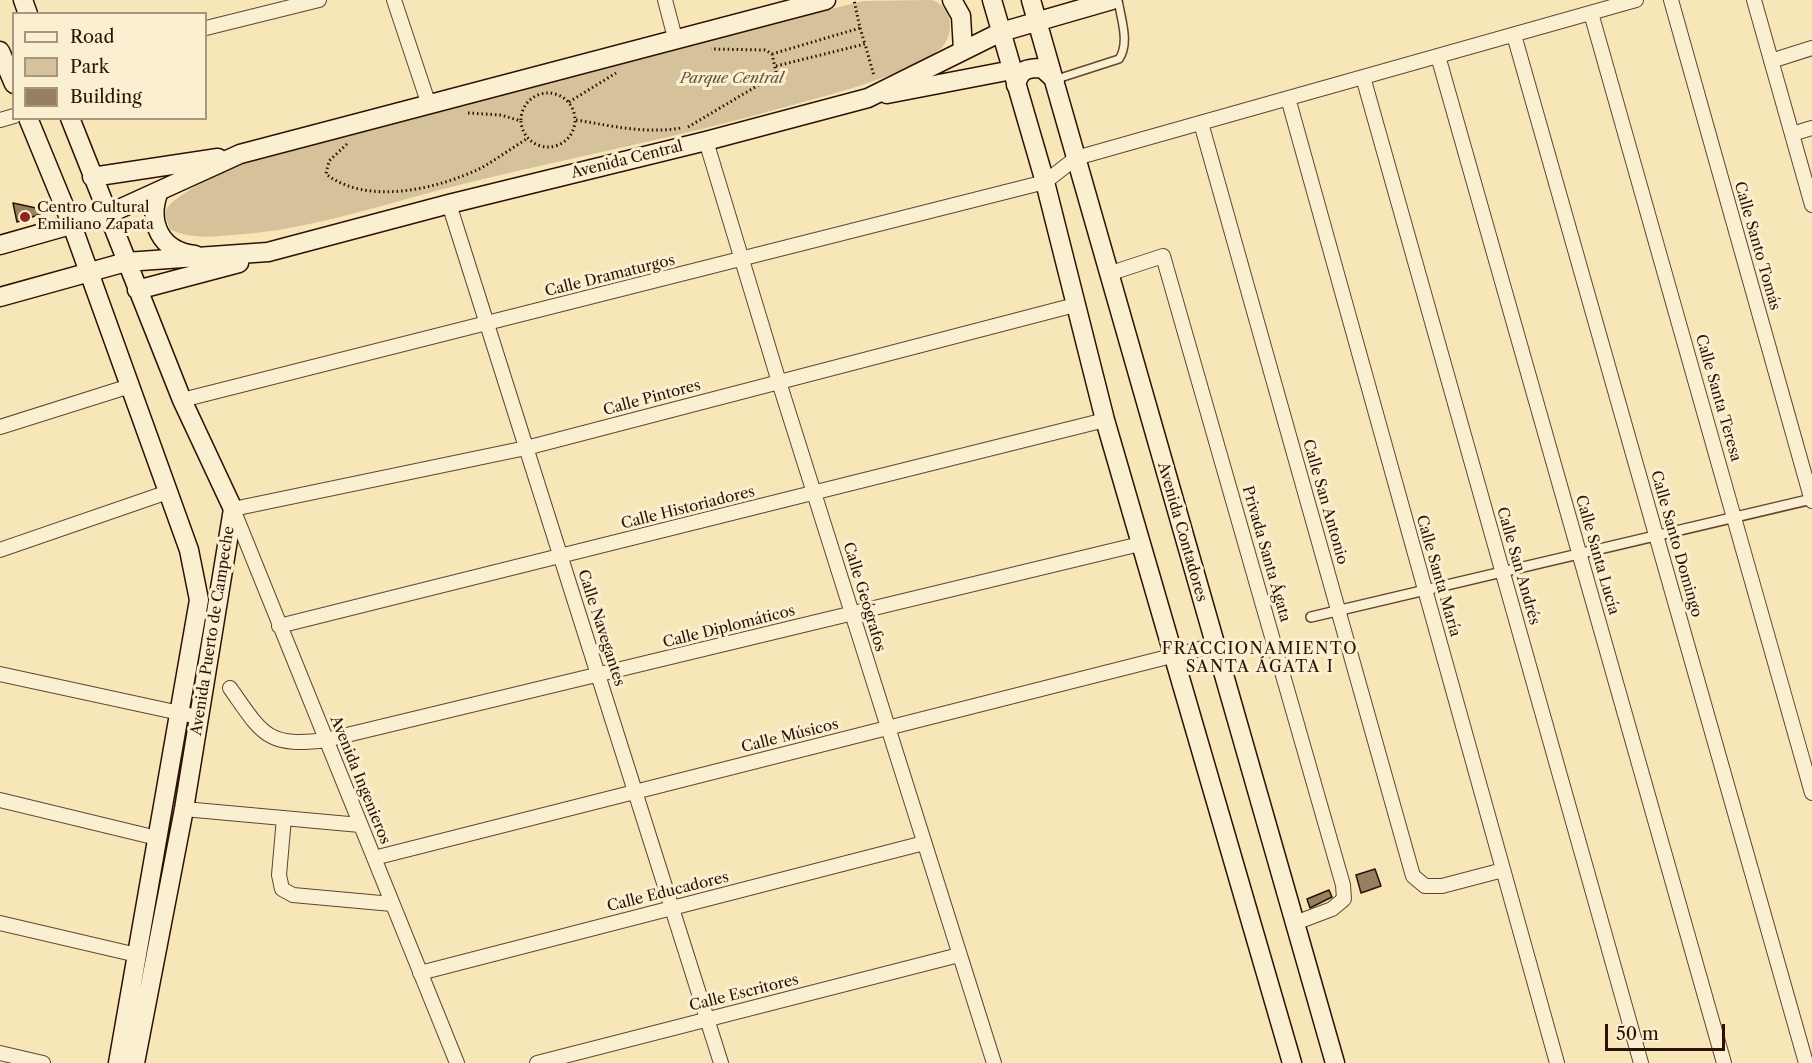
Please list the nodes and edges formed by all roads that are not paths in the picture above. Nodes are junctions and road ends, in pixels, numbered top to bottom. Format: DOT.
graph roads {
  1 [pos="319,0"];
  2 [pos="394,0"];
  3 [pos="665,0"];
  4 [pos="826,0"];
  5 [pos="952,0"];
  6 [pos="992,0"];
  7 [pos="1031,0"];
  8 [pos="1112,0"];
  9 [pos="1118,0"];
  10 [pos="1636,0"];
  11 [pos="1671,0"];
  12 [pos="1754,0"];
  13 [pos="1591,13"];
  14 [pos="1038,20"];
  15 [pos="207,28"];
  16 [pos="1001,32"];
  17 [pos="1514,34"];
  18 [pos="675,38"];
  19 [pos="1812,48"];
  20 [pos="963,50"];
  21 [pos="0,51"];
  22 [pos="1438,56"];
  23 [pos="1772,61"];
  24 [pos="1363,77"];
  25 [pos="1014,78"];
  26 [pos="12,79"];
  27 [pos="1055,80"];
  28 [pos="874,95"];
  29 [pos="1288,98"];
  30 [pos="429,105"];
  31 [pos="29,120"];
  32 [pos="71,120"];
  33 [pos="1202,123"];
  34 [pos="1812,128"];
  35 [pos="1792,134"];
  36 [pos="706,141"];
  37 [pos="240,154"];
  38 [pos="1076,158"];
  39 [pos="92,177"];
  40 [pos="1045,182"];
  41 [pos="159,191"];
  42 [pos="449,204"];
  43 [pos="1812,205"];
  44 [pos="106,215"];
  45 [pos="72,225"];
  46 [pos="0,245"];
  47 [pos="268,252"];
  48 [pos="214,257"];
  49 [pos="742,260"];
  50 [pos="126,262"];
  51 [pos="88,271"];
  52 [pos="1108,274"];
  53 [pos="137,290"];
  54 [pos="0,297"];
  55 [pos="1075,305"];
  56 [pos="487,324"];
  57 [pos="779,382"];
  58 [pos="130,386"];
  59 [pos="182,400"];
  60 [pos="1105,420"];
  61 [pos="0,427"];
  62 [pos="526,448"];
  63 [pos="168,492"];
  64 [pos="814,493"];
  65 [pos="1812,500"];
  66 [pos="233,509"];
  67 [pos="1734,518"];
  68 [pos="1656,536"];
  69 [pos="1140,544"];
  70 [pos="0,550"];
  71 [pos="1579,554"];
  72 [pos="561,557"];
  73 [pos="1503,572"];
  74 [pos="1425,590"];
  75 [pos="1339,611"];
  76 [pos="852,614"];
  77 [pos="1311,617"];
  78 [pos="279,626"];
  79 [pos="1215,645"];
  80 [pos="1173,657"];
  81 [pos="0,674"];
  82 [pos="598,676"];
  83 [pos="230,688"];
  84 [pos="179,713"];
  85 [pos="199,717"];
  86 [pos="888,729"];
  87 [pos="326,740"];
  88 [pos="635,793"];
  89 [pos="1812,793"];
  90 [pos="0,800"];
  91 [pos="183,809"];
  92 [pos="284,818"];
  93 [pos="360,825"];
  94 [pos="157,838"];
  95 [pos="924,843"];
  96 [pos="374,858"];
  97 [pos="1503,870"];
  98 [pos="392,904"];
  99 [pos="672,909"];
  100 [pos="1295,922"];
  101 [pos="0,923"];
  102 [pos="137,955"];
  103 [pos="959,955"];
  104 [pos="420,973"];
  105 [pos="707,1020"];
  106 [pos="0,1053"];
  107 [pos="43,1063"];
  108 [pos="118,1063"];
  109 [pos="135,1063"];
  110 [pos="457,1063"];
  111 [pos="537,1063"];
  112 [pos="721,1063"];
  113 [pos="994,1063"];
  114 [pos="1292,1063"];
  115 [pos="1335,1063"];
  116 [pos="1557,1063"];
  117 [pos="1641,1063"];
  118 [pos="1724,1063"];
  119 [pos="1806,1063"];
  1 -- 15 [label="street"];
  2 -- 30 [label="street"];
  3 -- 18 [label="street"];
  4 -- 18 [label="main road"];
  5 -- 20 [label="main road"];
  6 -- 16 [label="main road"];
  7 -- 14 [label="main road, Avenida Contadores"];
  8 -- 14 [label="main road, Avenida Central"];
  9 -- 27 [label="lane"];
  10 -- 13 [label="street"];
  11 -- 65 [label="street, Calle Santo Tomás"];
  12 -- 23 [label="street"];
  13 -- 17 [label="street"];
  13 -- 67 [label="street, Calle Santa Teresa"];
  14 -- 16 [label="main road, Avenida Central"];
  14 -- 27 [label="main road, Avenida Contadores"];
  16 -- 20 [label="main road, Avenida Central"];
  16 -- 25 [label="main road"];
  17 -- 22 [label="street"];
  17 -- 68 [label="street, Calle Santo Domingo"];
  18 -- 30 [label="main road"];
  19 -- 23 [label="street"];
  20 -- 28 [label="main road, Avenida Central"];
  21 -- 26 [label="main road"];
  22 -- 24 [label="street"];
  22 -- 71 [label="street, Calle Santa Lucía"];
  23 -- 35 [label="street"];
  24 -- 29 [label="street"];
  24 -- 73 [label="street, Calle San Andrés"];
  25 -- 27 [label="main road"];
  25 -- 28 [label="main road"];
  25 -- 40 [label="main road"];
  27 -- 38 [label="main road, Avenida Contadores"];
  28 -- 36 [label="main road, Avenida Central"];
  29 -- 33 [label="street"];
  29 -- 74 [label="street, Calle Santa María"];
  30 -- 37 [label="main road"];
  31 -- 45 [label="main road, Avenida Puerto de Campeche"];
  32 -- 39 [label="main road, Avenida Puerto de Campeche"];
  33 -- 38 [label="street"];
  33 -- 75 [label="street, Calle San Antonio"];
  34 -- 35 [label="street"];
  35 -- 43 [label="street"];
  36 -- 42 [label="main road, Avenida Central"];
  36 -- 49 [label="street, Calle Geógrafos"];
  37 -- 39 [label="main road"];
  37 -- 41 [label="main road"];
  38 -- 40 [label="street"];
  38 -- 52 [label="main road, Avenida Contadores"];
  39 -- 44 [label="main road, Avenida Puerto de Campeche"];
  40 -- 49 [label="street, Calle Dramaturgos"];
  40 -- 55 [label="main road"];
  41 -- 44 [label="main road"];
  41 -- 48 [label="main road"];
  42 -- 47 [label="main road, Avenida Central"];
  42 -- 56 [label="street, Calle Navegantes"];
  44 -- 45 [label="main road"];
  44 -- 50 [label="main road, Avenida Puerto de Campeche"];
  45 -- 46 [label="main road"];
  45 -- 51 [label="main road, Avenida Puerto de Campeche"];
  47 -- 48 [label="main road, Avenida Central"];
  47 -- 53 [label="main road"];
  48 -- 50 [label="main road, Avenida Central"];
  49 -- 56 [label="street, Calle Dramaturgos"];
  49 -- 57 [label="street, Calle Geógrafos"];
  50 -- 51 [label="main road, Avenida Central"];
  50 -- 53 [label="main road, Avenida Puerto de Campeche"];
  51 -- 54 [label="main road, Avenida Central"];
  51 -- 58 [label="main road, Avenida Puerto de Campeche"];
  52 -- 79 [label="main road, Avenida Contadores"];
  52 -- 100 [label="street, Privada Santa Ágata"];
  53 -- 59 [label="main road, Avenida Puerto de Campeche"];
  55 -- 57 [label="street, Calle Pintores"];
  55 -- 60 [label="main road"];
  56 -- 59 [label="street, Calle Dramaturgos"];
  56 -- 62 [label="street, Calle Navegantes"];
  57 -- 62 [label="street, Calle Pintores"];
  57 -- 64 [label="street, Calle Geógrafos"];
  58 -- 61 [label="street"];
  58 -- 63 [label="main road, Avenida Puerto de Campeche"];
  59 -- 66 [label="main road, Avenida Puerto de Campeche"];
  60 -- 64 [label="street, Calle Historiadores"];
  60 -- 69 [label="main road"];
  62 -- 66 [label="street, Calle Pintores"];
  62 -- 72 [label="street, Calle Navegantes"];
  63 -- 70 [label="street"];
  63 -- 84 [label="main road, Avenida Puerto de Campeche"];
  64 -- 72 [label="street, Calle Historiadores"];
  64 -- 76 [label="street, Calle Geógrafos"];
  65 -- 67 [label="street"];
  66 -- 78 [label="street, Avenida Ingenieros"];
  66 -- 85 [label="main road, Avenida Puerto de Campeche"];
  67 -- 68 [label="street"];
  67 -- 89 [label="street, Calle Santa Teresa"];
  68 -- 71 [label="street"];
  68 -- 119 [label="street, Calle Santo Domingo"];
  69 -- 76 [label="street, Calle Diplomáticos"];
  69 -- 80 [label="main road"];
  71 -- 73 [label="street"];
  71 -- 118 [label="street, Calle Santa Lucía"];
  72 -- 78 [label="street, Calle Historiadores"];
  72 -- 82 [label="street, Calle Navegantes"];
  73 -- 74 [label="street"];
  73 -- 117 [label="street, Calle San Andrés"];
  74 -- 75 [label="street"];
  74 -- 97 [label="street, Calle Santa María"];
  75 -- 77 [label="street"];
  75 -- 97 [label="street, Calle San Antonio"];
  76 -- 82 [label="street, Calle Diplomáticos"];
  76 -- 86 [label="street, Calle Geógrafos"];
  78 -- 87 [label="street, Avenida Ingenieros"];
  79 -- 80 [label="street, Calle Músicos"];
  79 -- 100 [label="main road, Avenida Contadores"];
  80 -- 86 [label="street, Calle Músicos"];
  80 -- 114 [label="main road"];
  81 -- 84 [label="street"];
  82 -- 87 [label="street, Calle Diplomáticos"];
  82 -- 88 [label="street, Calle Navegantes"];
  83 -- 87 [label="street, Calle Diplomáticos"];
  84 -- 85 [label="street"];
  84 -- 94 [label="main road, Avenida Puerto de Campeche"];
  85 -- 91 [label="main road, Avenida Puerto de Campeche"];
  86 -- 88 [label="street, Calle Músicos"];
  86 -- 95 [label="street, Calle Geógrafos"];
  87 -- 93 [label="street, Avenida Ingenieros"];
  88 -- 96 [label="street, Calle Músicos"];
  88 -- 99 [label="street, Calle Navegantes"];
  90 -- 94 [label="street"];
  91 -- 92 [label="street"];
  91 -- 109 [label="main road, Avenida Puerto de Campeche"];
  92 -- 93 [label="street"];
  92 -- 98 [label="street"];
  93 -- 96 [label="street, Avenida Ingenieros"];
  94 -- 102 [label="main road, Avenida Puerto de Campeche"];
  95 -- 99 [label="street, Calle Educadores"];
  95 -- 103 [label="street, Calle Geógrafos"];
  96 -- 98 [label="street, Avenida Ingenieros"];
  97 -- 116 [label="street, Calle Santa María"];
  98 -- 104 [label="street, Avenida Ingenieros"];
  99 -- 104 [label="street, Calle Educadores"];
  99 -- 105 [label="street, Calle Navegantes"];
  100 -- 115 [label="main road, Avenida Contadores"];
  101 -- 102 [label="street"];
  102 -- 108 [label="main road, Avenida Puerto de Campeche"];
  103 -- 105 [label="street, Calle Escritores"];
  103 -- 113 [label="street, Calle Geógrafos"];
  104 -- 110 [label="street, Avenida Ingenieros"];
  105 -- 111 [label="street, Calle Escritores"];
  105 -- 112 [label="street, Calle Navegantes"];
  106 -- 107 [label="street"];
}
